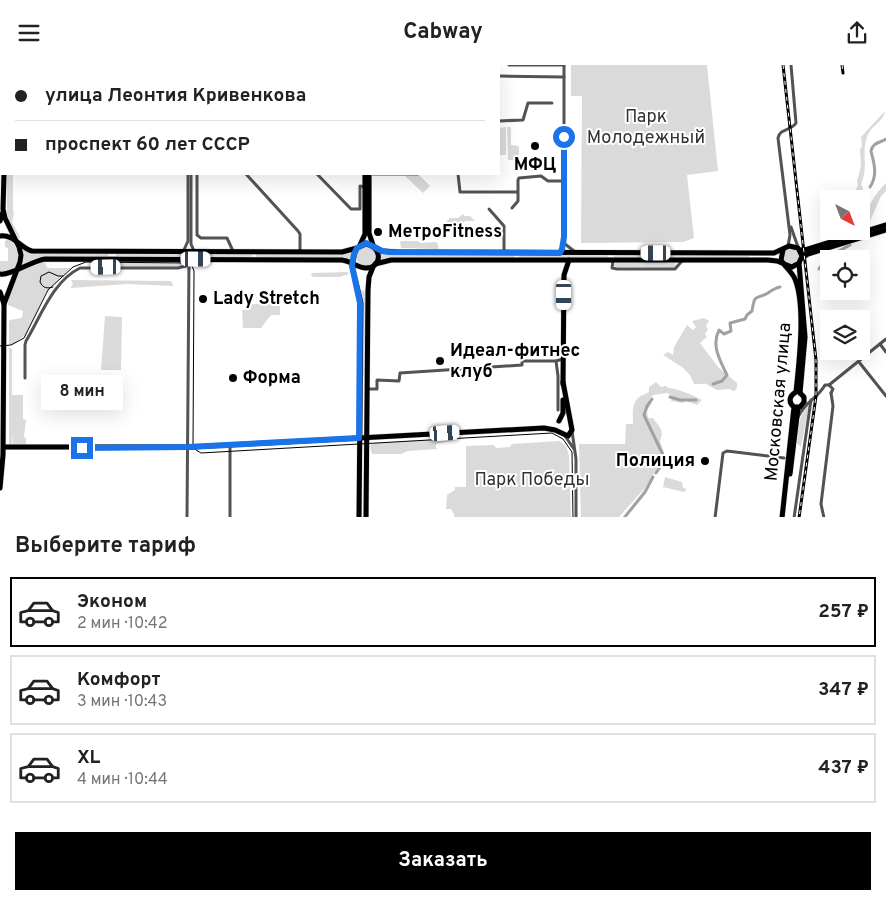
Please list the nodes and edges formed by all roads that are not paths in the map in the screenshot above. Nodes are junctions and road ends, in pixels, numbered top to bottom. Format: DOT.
graph roads {
  1 [pos="510,65"];
  2 [pos="544,65"];
  3 [pos="564,65"];
  4 [pos="791,65"];
  5 [pos="500,76"];
  6 [pos="544,77"];
  7 [pos="564,77"];
  8 [pos="552,103"];
  9 [pos="500,121"];
  10 [pos="4,175"];
  11 [pos="189,175"];
  12 [pos="189,175"];
  13 [pos="197,175"];
  14 [pos="247,175"];
  15 [pos="318,175"];
  16 [pos="365,175"];
  17 [pos="369,175"];
  18 [pos="458,175"];
  19 [pos="564,181"];
  20 [pos="365,187"];
  21 [pos="191,192"];
  22 [pos="197,192"];
  23 [pos="518,192"];
  24 [pos="512,207"];
  25 [pos="4,209"];
  26 [pos="489,209"];
  27 [pos="0,221"];
  28 [pos="789,222"];
  29 [pos="886,225"];
  30 [pos="886,230"];
  31 [pos="0,236"];
  32 [pos="564,237"];
  33 [pos="16,241"];
  34 [pos="358,247"];
  35 [pos="374,247"];
  36 [pos="785,248"];
  37 [pos="799,249"];
  38 [pos="183,251"];
  39 [pos="194,251"];
  40 [pos="233,251"];
  41 [pos="116,252"];
  42 [pos="252,252"];
  43 [pos="300,252"];
  44 [pos="504,253"];
  45 [pos="520,253"];
  46 [pos="560,253"];
  47 [pos="579,253"];
  48 [pos="610,253"];
  49 [pos="115,259"];
  50 [pos="251,259"];
  51 [pos="519,260"];
  52 [pos="554,260"];
  53 [pos="570,260"];
  54 [pos="611,260"];
  55 [pos="674,260"];
  56 [pos="683,260"];
  57 [pos="800,261"];
  58 [pos="189,262"];
  59 [pos="353,263"];
  60 [pos="784,264"];
  61 [pos="374,265"];
  62 [pos="677,267"];
  63 [pos="17,268"];
  64 [pos="0,274"];
  65 [pos="564,275"];
  66 [pos="368,290"];
  67 [pos="0,291"];
  68 [pos="358,292"];
  69 [pos="4,304"];
  70 [pos="886,339"];
  71 [pos="880,344"];
  72 [pos="886,352"];
  73 [pos="563,359"];
  74 [pos="556,361"];
  75 [pos="859,362"];
  76 [pos="360,375"];
  77 [pos="367,375"];
  78 [pos="24,378"];
  79 [pos="563,381"];
  80 [pos="830,385"];
  81 [pos="367,389"];
  82 [pos="826,393"];
  83 [pos="800,394"];
  84 [pos="886,396"];
  85 [pos="811,399"];
  86 [pos="800,406"];
  87 [pos="558,410"];
  88 [pos="559,421"];
  89 [pos="570,422"];
  90 [pos="544,428"];
  91 [pos="572,431"];
  92 [pos="561,433"];
  93 [pos="359,438"];
  94 [pos="367,438"];
  95 [pos="230,445"];
  96 [pos="4,447"];
  97 [pos="188,447"];
  98 [pos="575,454"];
  99 [pos="784,458"];
  100 [pos="359,466"];
  101 [pos="366,466"];
  102 [pos="359,485"];
  103 [pos="366,485"];
  104 [pos="0,488"];
  105 [pos="187,517"];
  106 [pos="230,517"];
  107 [pos="359,517"];
  108 [pos="366,517"];
  109 [pos="576,517"];
  110 [pos="715,517"];
  111 [pos="784,517"];
  112 [pos="794,517"];
  113 [pos="824,517"];
  1 -- 2 [label="street"];
  2 -- 3 [label="street"];
  2 -- 6 [label="street"];
  3 -- 7 [label="street"];
  4 -- 28 [label="street"];
  5 -- 6 [label="street"];
  6 -- 7 [label="street"];
  7 -- 19 [label="street"];
  8 -- 9 [label="street"];
  10 -- 25 [label="main road"];
  11 -- 21 [label="street"];
  12 -- 38 [label="street"];
  13 -- 22 [label="street"];
  14 -- 43 [label="street"];
  15 -- 20 [label="street"];
  16 -- 20 [label="main road"];
  17 -- 35 [label="main road"];
  18 -- 23 [label="street"];
  19 -- 23 [label="street"];
  19 -- 32 [label="street"];
  20 -- 34 [label="main road"];
  21 -- 22 [label="street"];
  21 -- 39 [label="street"];
  22 -- 40 [label="street"];
  23 -- 24 [label="street"];
  25 -- 27 [label="main road"];
  25 -- 33 [label="main road"];
  26 -- 44 [label="street"];
  28 -- 36 [label="street"];
  28 -- 37 [label="street"];
  29 -- 37 [label="main road"];
  30 -- 57 [label="main road"];
  31 -- 33 [label="main road"];
  32 -- 46 [label="street"];
  32 -- 47 [label="street"];
  33 -- 41 [label="main road"];
  33 -- 63 [label="main road"];
  34 -- 35 [label="main road"];
  34 -- 43 [label="main road"];
  34 -- 59 [label="main road"];
  35 -- 44 [label="main road"];
  35 -- 61 [label="main road"];
  36 -- 37 [label="main road"];
  36 -- 48 [label="main road"];
  36 -- 60 [label="main road"];
  37 -- 57 [label="main road"];
  38 -- 39 [label="main road"];
  38 -- 41 [label="main road"];
  39 -- 40 [label="main road"];
  40 -- 42 [label="main road"];
  41 -- 49 [label="main road"];
  42 -- 43 [label="main road"];
  42 -- 50 [label="main road"];
  44 -- 45 [label="main road"];
  45 -- 46 [label="main road"];
  45 -- 51 [label="main road"];
  46 -- 47 [label="main road"];
  47 -- 48 [label="main road"];
  48 -- 54 [label="main road"];
  49 -- 58 [label="main road"];
  49 -- 63 [label="main road"];
  50 -- 58 [label="main road"];
  50 -- 59 [label="main road"];
  51 -- 52 [label="main road"];
  51 -- 61 [label="main road"];
  52 -- 53 [label="main road"];
  52 -- 65 [label="main road"];
  53 -- 54 [label="main road"];
  53 -- 65 [label="main road"];
  54 -- 55 [label="main road"];
  54 -- 62 [label="street"];
  55 -- 56 [label="main road"];
  55 -- 62 [label="street"];
  56 -- 60 [label="main road"];
  56 -- 62 [label="street"];
  57 -- 60 [label="main road"];
  57 -- 83 [label="main road, Московская улица"];
  58 -- 78 [label="street"];
  58 -- 97 [label="street"];
  59 -- 61 [label="main road"];
  59 -- 68 [label="main road"];
  60 -- 83 [label="main road, Московская улица"];
  61 -- 66 [label="main road"];
  63 -- 64 [label="main road"];
  63 -- 69 [label="main road"];
  65 -- 73 [label="main road"];
  66 -- 68 [label="main road"];
  66 -- 77 [label="main road"];
  67 -- 69 [label="main road"];
  68 -- 76 [label="main road"];
  69 -- 96 [label="main road"];
  70 -- 71 [label="street"];
  71 -- 72 [label="street"];
  71 -- 75 [label="street"];
  73 -- 74 [label="street"];
  73 -- 79 [label="main road"];
  74 -- 81 [label="street"];
  74 -- 87 [label="street"];
  75 -- 80 [label="street"];
  75 -- 84 [label="street"];
  76 -- 77 [label="main road"];
  76 -- 93 [label="main road"];
  77 -- 81 [label="main road"];
  79 -- 88 [label="main road"];
  79 -- 89 [label="main road"];
  80 -- 82 [label="street"];
  80 -- 82 [label="street"];
  81 -- 94 [label="main road"];
  82 -- 85 [label="street"];
  82 -- 113 [label="street"];
  83 -- 85 [label="street"];
  83 -- 86 [label="main road, Московская улица"];
  83 -- 86 [label="main road, Московская улица"];
  85 -- 86 [label="street"];
  85 -- 112 [label="street"];
  86 -- 111 [label="main road, Московская улица"];
  86 -- 111 [label="main road, Московская улица"];
  88 -- 89 [label="main road"];
  88 -- 90 [label="main road"];
  88 -- 92 [label="main road"];
  89 -- 91 [label="main road"];
  90 -- 92 [label="main road"];
  90 -- 94 [label="main road"];
  91 -- 92 [label="main road"];
  91 -- 98 [label="street"];
  92 -- 98 [label="street"];
  93 -- 94 [label="main road"];
  93 -- 95 [label="main road"];
  93 -- 100 [label="main road"];
  94 -- 101 [label="main road"];
  95 -- 97 [label="main road"];
  95 -- 106 [label="street"];
  96 -- 97 [label="main road"];
  96 -- 104 [label="main road"];
  97 -- 105 [label="street"];
  98 -- 109 [label="street"];
  99 -- 110 [label="street"];
  100 -- 101 [label="main road"];
  100 -- 102 [label="main road"];
  101 -- 103 [label="main road"];
  102 -- 103 [label="main road"];
  102 -- 107 [label="main road"];
  103 -- 108 [label="main road"];
}
